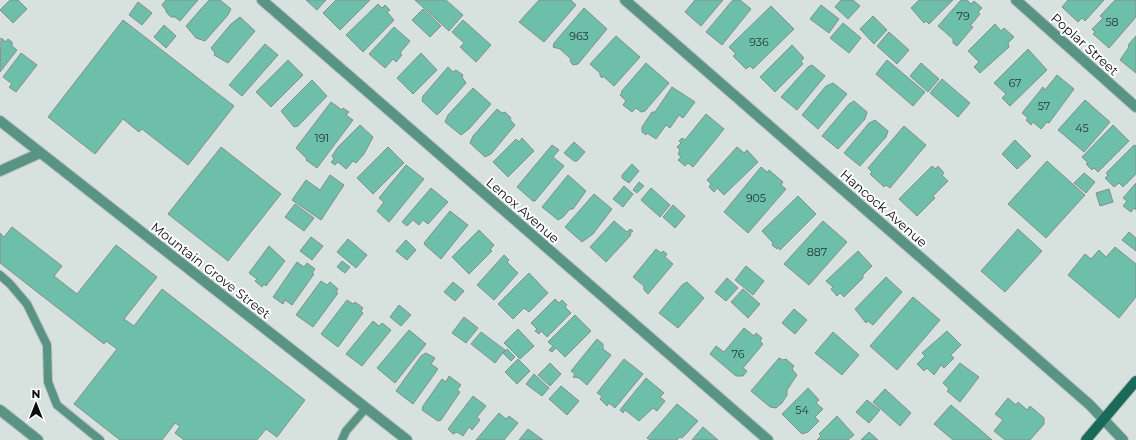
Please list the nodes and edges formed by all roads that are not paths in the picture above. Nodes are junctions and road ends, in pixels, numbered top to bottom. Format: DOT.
graph roads {
  1 [pos="262,0"];
  2 [pos="625,0"];
  3 [pos="1016,0"];
  4 [pos="1136,107"];
  5 [pos="0,120"];
  6 [pos="40,153"];
  7 [pos="0,171"];
  8 [pos="0,275"];
  9 [pos="1136,381"];
  10 [pos="366,408"];
  11 [pos="0,410"];
  12 [pos="1103,419"];
  13 [pos="38,440"];
  14 [pos="100,440"];
  15 [pos="342,440"];
  16 [pos="407,440"];
  17 [pos="768,440"];
  18 [pos="1086,440"];
  19 [pos="1123,440"];
  1 -- 17 [label="street, Lenox Avenue"];
  2 -- 12 [label="street, Hancock Avenue"];
  3 -- 4 [label="street, Poplar Street"];
  5 -- 6 [label="street, Mountain Grove Street"];
  6 -- 7 [label="street"];
  6 -- 10 [label="street, Mountain Grove Street"];
  8 -- 14 [label="lane"];
  9 -- 12 [label="main road"];
  10 -- 15 [label="lane"];
  10 -- 16 [label="street, Mountain Grove Street"];
  11 -- 13 [label="street"];
  12 -- 18 [label="main road"];
  12 -- 19 [label="street, Hancock Avenue"];
}
